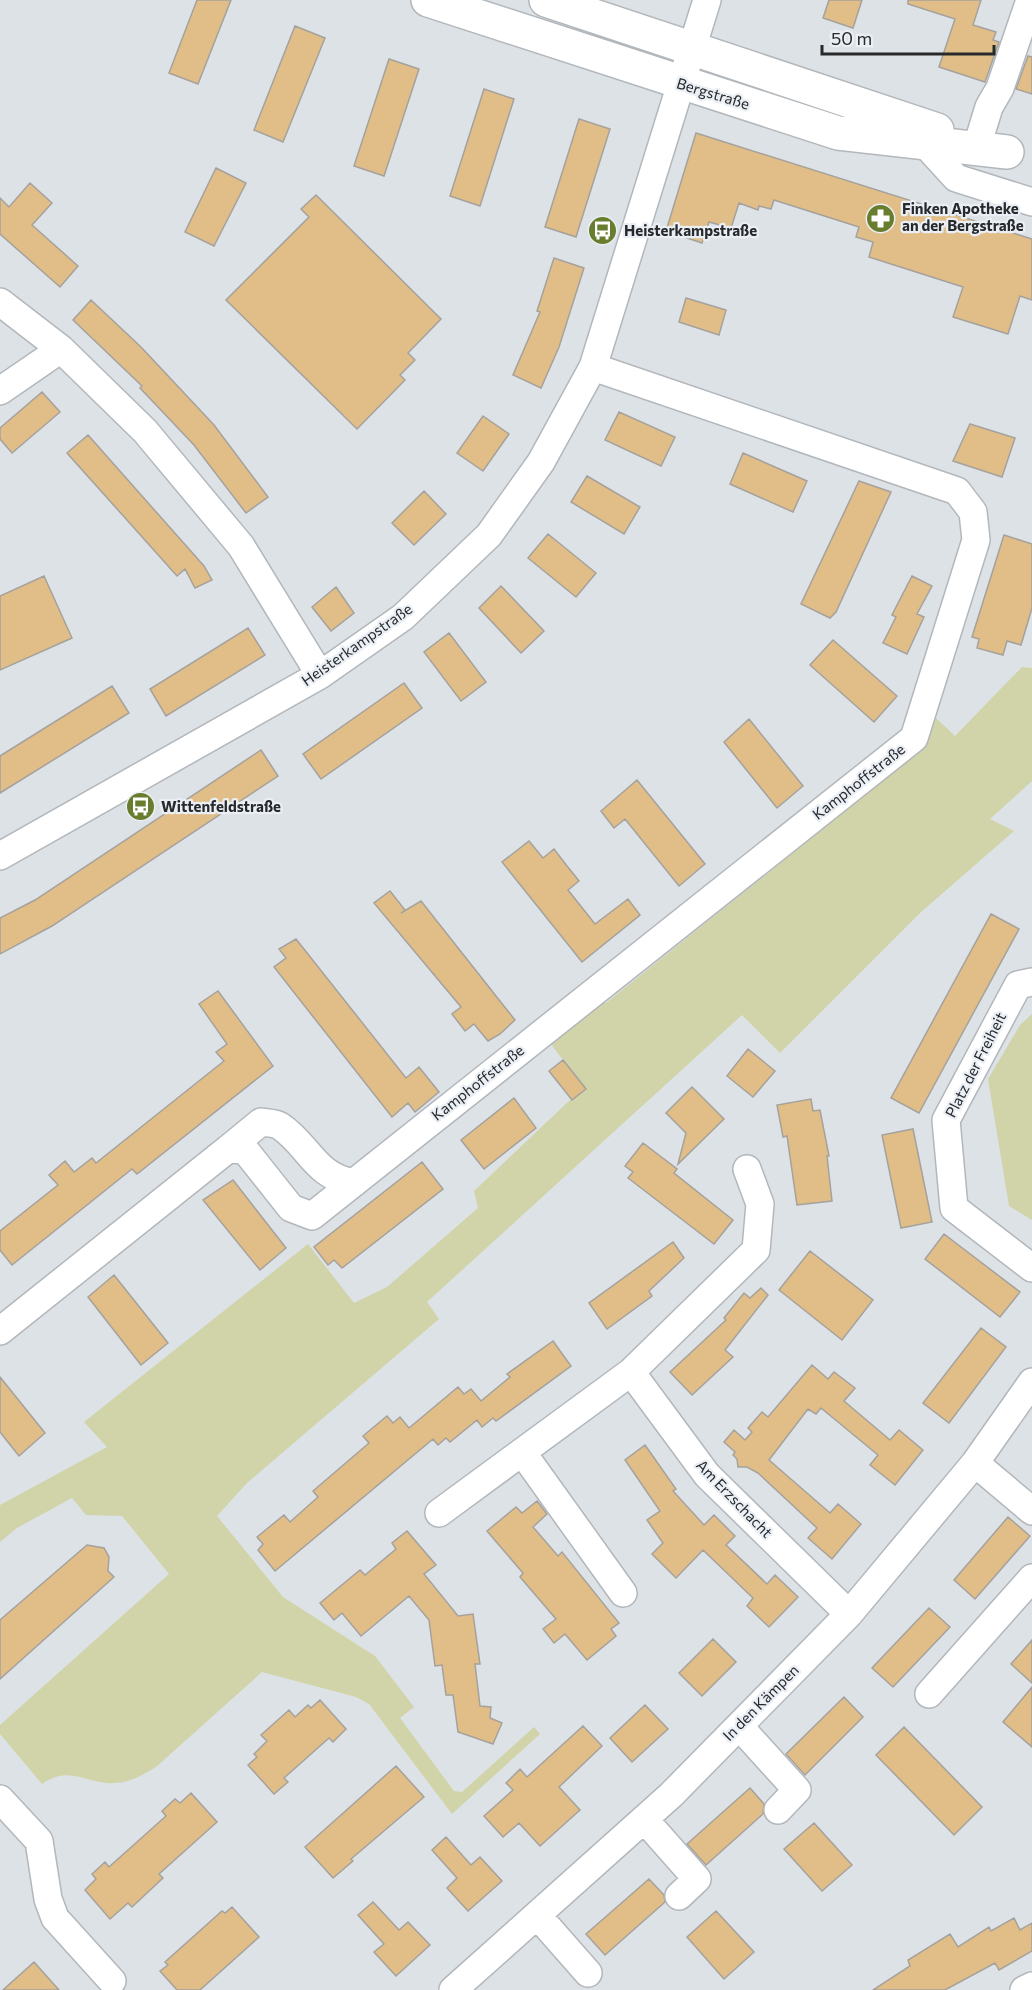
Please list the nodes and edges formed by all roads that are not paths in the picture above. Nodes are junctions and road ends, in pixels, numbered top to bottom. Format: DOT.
graph roads {
  1 [pos="428,0"];
  2 [pos="546,0"];
  3 [pos="707,0"];
  4 [pos="1030,0"];
  5 [pos="693,49"];
  6 [pos="681,84"];
  7 [pos="924,143"];
  8 [pos="1006,152"];
  9 [pos="1032,202"];
  10 [pos="0,302"];
  11 [pos="61,349"];
  12 [pos="593,367"];
  13 [pos="0,391"];
  14 [pos="320,675"];
  15 [pos="0,856"];
  16 [pos="1032,982"];
  17 [pos="228,1149"];
  18 [pos="747,1169"];
  19 [pos="354,1183"];
  20 [pos="1032,1268"];
  21 [pos="0,1331"];
  22 [pos="631,1372"];
  23 [pos="1032,1382"];
  24 [pos="522,1452"];
  25 [pos="975,1463"];
  26 [pos="1032,1511"];
  27 [pos="439,1513"];
  28 [pos="1032,1578"];
  29 [pos="623,1593"];
  30 [pos="849,1614"];
  31 [pos="929,1694"];
  32 [pos="739,1726"];
  33 [pos="0,1799"];
  34 [pos="778,1810"];
  35 [pos="644,1819"];
  36 [pos="679,1896"];
  37 [pos="537,1915"];
  38 [pos="588,1973"];
  39 [pos="1032,1986"];
  40 [pos="111,1987"];
  41 [pos="453,1990"];
  42 [pos="1024,1990"];
  1 -- 6 [label="main road, Bergstraße"];
  2 -- 5 [label="main road"];
  3 -- 5 [label="street, Heisterkampstraße"];
  4 -- 8 [label="street"];
  5 -- 6 [label="street, Heisterkampstraße"];
  5 -- 8 [label="main road"];
  6 -- 7 [label="main road, Bergstraße"];
  6 -- 12 [label="street, Heisterkampstraße"];
  7 -- 8 [label="main road, Bergstraße"];
  7 -- 9 [label="street"];
  10 -- 11 [label="street"];
  11 -- 13 [label="street"];
  11 -- 14 [label="street"];
  12 -- 14 [label="street, Heisterkampstraße"];
  12 -- 19 [label="street, Kamphoffstraße"];
  14 -- 15 [label="street, Heisterkampstraße"];
  16 -- 20 [label="street, Platz der Freiheit"];
  17 -- 19 [label="street"];
  17 -- 19 [label="street, Kamphoffstraße"];
  17 -- 21 [label="street"];
  18 -- 22 [label="street"];
  22 -- 24 [label="street"];
  22 -- 30 [label="street, Am Erzschacht"];
  23 -- 25 [label="street, In den Kämpen"];
  24 -- 27 [label="street"];
  24 -- 29 [label="street"];
  25 -- 26 [label="street"];
  25 -- 30 [label="street, In den Kämpen"];
  28 -- 31 [label="street"];
  30 -- 32 [label="street, In den Kämpen"];
  32 -- 34 [label="street"];
  32 -- 35 [label="street, In den Kämpen"];
  33 -- 40 [label="street"];
  35 -- 36 [label="street"];
  35 -- 37 [label="street, In den Kämpen"];
  37 -- 38 [label="street"];
  37 -- 41 [label="street, In den Kämpen"];
  39 -- 42 [label="street"];
}
